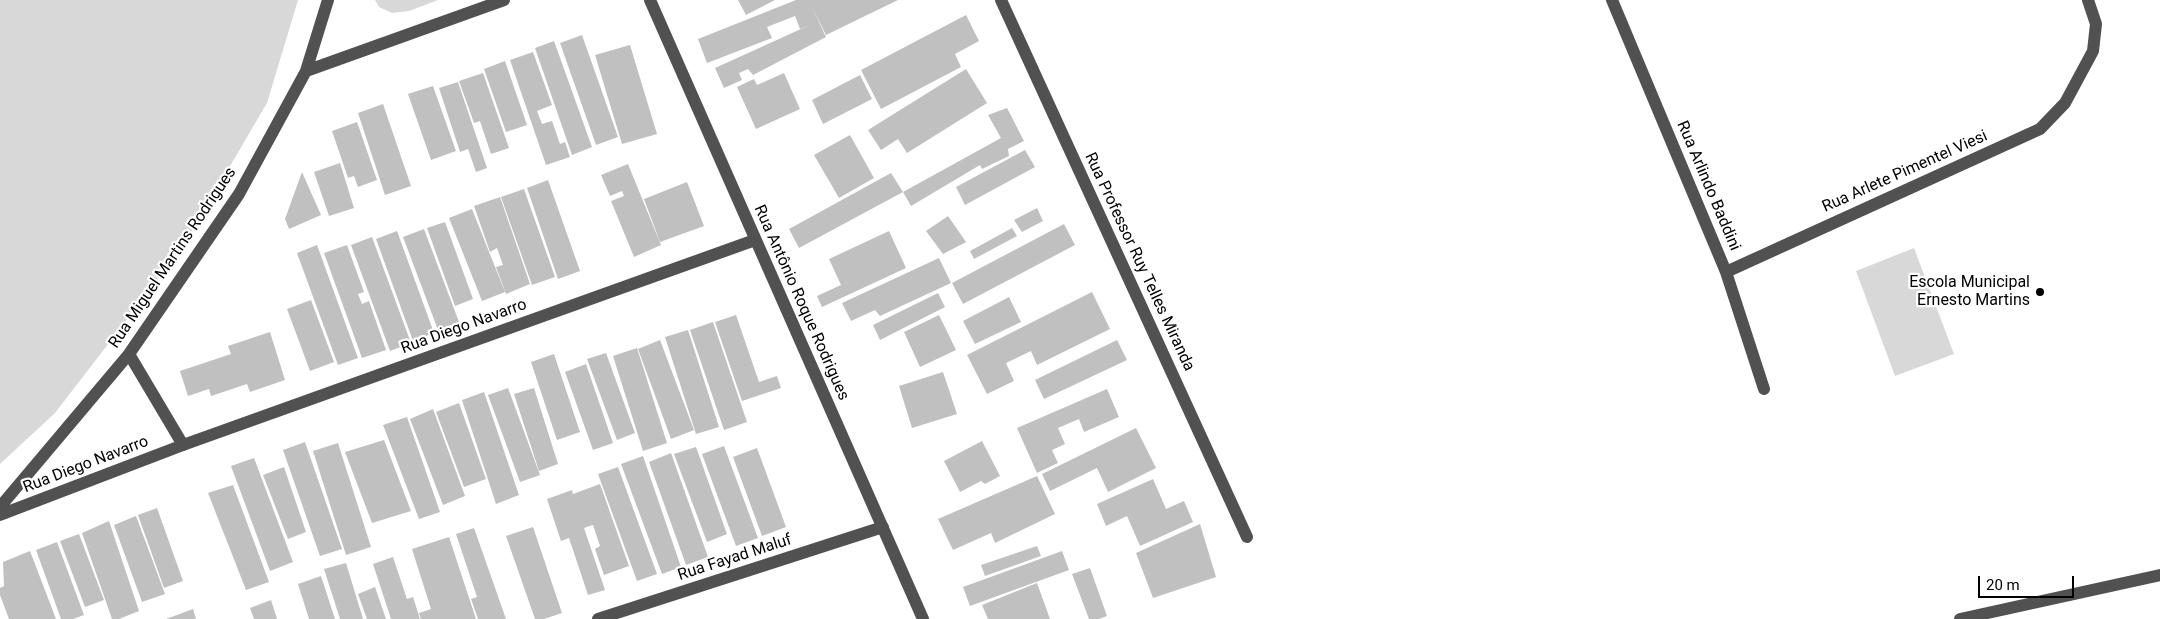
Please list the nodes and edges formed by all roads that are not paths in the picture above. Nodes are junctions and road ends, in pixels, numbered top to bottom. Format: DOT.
graph roads {
  1 [pos="328,0"];
  2 [pos="504,0"];
  3 [pos="650,0"];
  4 [pos="1001,0"];
  5 [pos="1612,0"];
  6 [pos="2088,0"];
  7 [pos="306,71"];
  8 [pos="755,240"];
  9 [pos="1726,272"];
  10 [pos="129,354"];
  11 [pos="1764,389"];
  12 [pos="183,445"];
  13 [pos="0,507"];
  14 [pos="0,515"];
  15 [pos="882,528"];
  16 [pos="1247,537"];
  17 [pos="2160,574"];
  18 [pos="598,619"];
  19 [pos="923,619"];
  20 [pos="1960,619"];
  1 -- 7 [label="street, Rua Miguel Martins Rodrigues"];
  2 -- 7 [label="street"];
  3 -- 8 [label="street, Rua Antônio Roque Rodrigues"];
  4 -- 16 [label="street, Rua Professor Ruy Telles Miranda"];
  5 -- 9 [label="street, Rua Arlindo Baddini"];
  6 -- 9 [label="street, Rua Arlete Pimentel Viesi"];
  7 -- 10 [label="street, Rua Miguel Martins Rodrigues"];
  8 -- 12 [label="street, Rua Diego Navarro"];
  8 -- 15 [label="street, Rua Antônio Roque Rodrigues"];
  9 -- 11 [label="street, Rua Arlindo Baddini"];
  10 -- 12 [label="street"];
  10 -- 13 [label="street, Rua Miguel Martins Rodrigues"];
  12 -- 14 [label="street, Rua Diego Navarro"];
  15 -- 18 [label="street, Rua Fayad Maluf"];
  15 -- 19 [label="street, Rua Antônio Roque Rodrigues"];
  17 -- 20 [label="street"];
}
